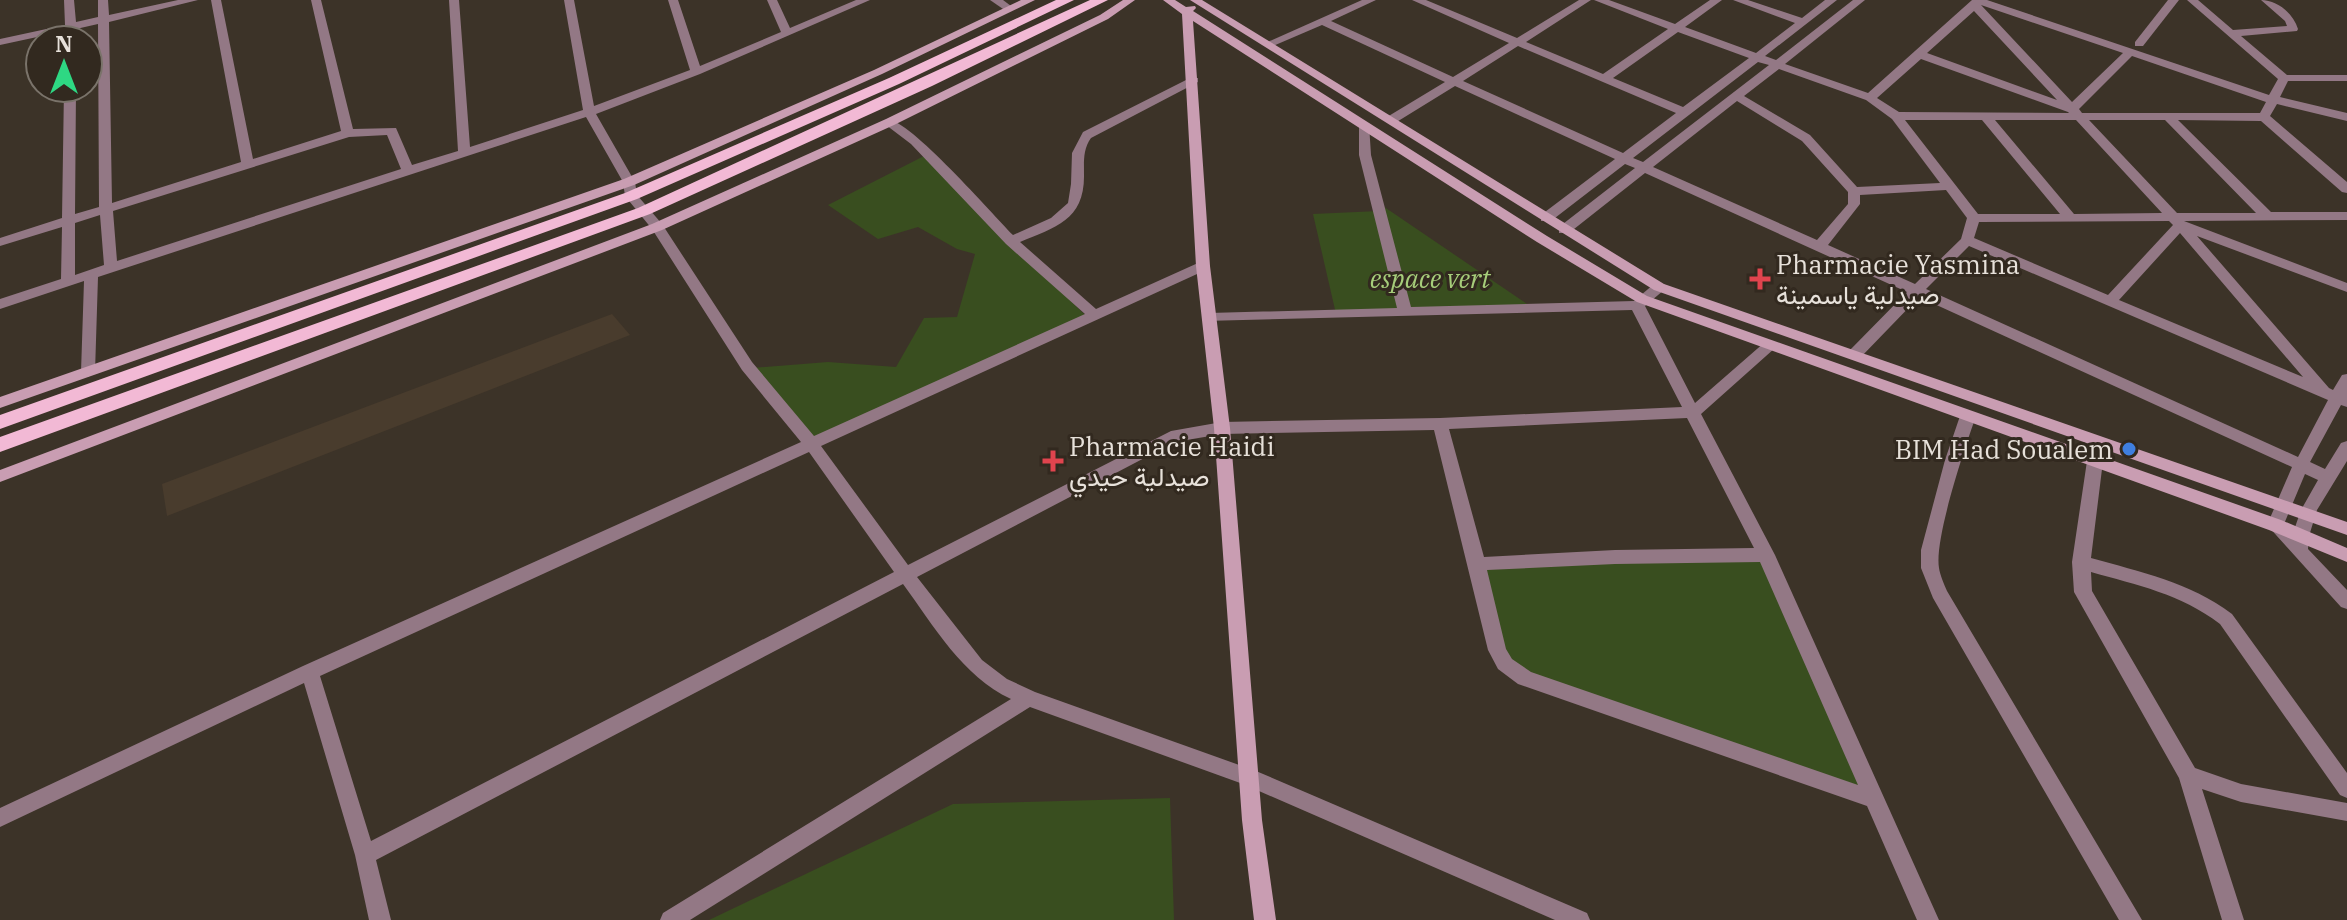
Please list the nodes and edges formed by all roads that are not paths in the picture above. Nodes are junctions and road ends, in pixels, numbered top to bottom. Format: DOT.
graph roads {
  1 [pos="69,0"];
  2 [pos="103,0"];
  3 [pos="193,0"];
  4 [pos="216,0"];
  5 [pos="316,0"];
  6 [pos="454,0"];
  7 [pos="569,0"];
  8 [pos="673,0"];
  9 [pos="772,0"];
  10 [pos="863,0"];
  11 [pos="995,0"];
  12 [pos="1030,0"];
  13 [pos="1067,0"];
  14 [pos="1101,0"];
  15 [pos="1130,0"];
  16 [pos="1168,0"];
  17 [pos="1371,0"];
  18 [pos="1417,0"];
  19 [pos="1586,0"];
  20 [pos="1599,0"];
  21 [pos="1717,0"];
  22 [pos="1738,0"];
  23 [pos="1832,0"];
  24 [pos="1860,0"];
  25 [pos="2006,0"];
  26 [pos="2174,0"];
  27 [pos="2192,0"];
  28 [pos="2266,0"];
  29 [pos="1978,1"];
  30 [pos="1194,4"];
  31 [pos="1010,9"];
  32 [pos="104,20"];
  33 [pos="1321,21"];
  34 [pos="1803,22"];
  35 [pos="71,24"];
  36 [pos="85,24"];
  37 [pos="1677,29"];
  38 [pos="787,32"];
  39 [pos="2231,33"];
  40 [pos="24,37"];
  41 [pos="0,42"];
  42 [pos="1514,42"];
  43 [pos="1269,44"];
  44 [pos="2135,48"];
  45 [pos="1918,54"];
  46 [pos="1755,58"];
  47 [pos="1777,66"];
  48 [pos="696,72"];
  49 [pos="1605,78"];
  50 [pos="2284,78"];
  51 [pos="2347,78"];
  52 [pos="1194,80"];
  53 [pos="1452,82"];
  54 [pos="927,83"];
  55 [pos="944,94"];
  56 [pos="2274,95"];
  57 [pos="1737,96"];
  58 [pos="1870,98"];
  59 [pos="70,104"];
  60 [pos="589,112"];
  61 [pos="1684,112"];
  62 [pos="2075,113"];
  63 [pos="1896,116"];
  64 [pos="1985,116"];
  65 [pos="2168,117"];
  66 [pos="2264,117"];
  67 [pos="2347,117"];
  68 [pos="1391,120"];
  69 [pos="890,122"];
  70 [pos="1365,127"];
  71 [pos="348,133"];
  72 [pos="464,151"];
  73 [pos="1622,157"];
  74 [pos="248,165"];
  75 [pos="1644,167"];
  76 [pos="408,171"];
  77 [pos="1949,186"];
  78 [pos="630,189"];
  79 [pos="2347,189"];
  80 [pos="1854,191"];
  81 [pos="106,210"];
  82 [pos="644,211"];
  83 [pos="2347,216"];
  84 [pos="2268,217"];
  85 [pos="1546,218"];
  86 [pos="1974,218"];
  87 [pos="2071,218"];
  88 [pos="2177,221"];
  89 [pos="68,222"];
  90 [pos="657,227"];
  91 [pos="1564,230"];
  92 [pos="1967,240"];
  93 [pos="1011,241"];
  94 [pos="0,242"];
  95 [pos="1820,246"];
  96 [pos="1203,266"];
  97 [pos="111,268"];
  98 [pos="91,275"];
  99 [pos="68,282"];
  100 [pos="1659,287"];
  101 [pos="2347,288"];
  102 [pos="1919,291"];
  103 [pos="2110,301"];
  104 [pos="1640,302"];
  105 [pos="0,304"];
  106 [pos="1405,312"];
  107 [pos="1093,314"];
  108 [pos="1209,318"];
  109 [pos="1770,345"];
  110 [pos="1855,354"];
  111 [pos="88,372"];
  112 [pos="2347,379"];
  113 [pos="2337,398"];
  114 [pos="0,403"];
  115 [pos="1694,412"];
  116 [pos="1968,416"];
  117 [pos="0,422"];
  118 [pos="1440,424"];
  119 [pos="1222,428"];
  120 [pos="0,445"];
  121 [pos="812,445"];
  122 [pos="2347,447"];
  123 [pos="2095,461"];
  124 [pos="2301,465"];
  125 [pos="0,476"];
  126 [pos="2330,478"];
  127 [pos="2283,505"];
  128 [pos="2307,513"];
  129 [pos="2275,525"];
  130 [pos="2347,529"];
  131 [pos="2300,543"];
  132 [pos="1766,555"];
  133 [pos="2347,555"];
  134 [pos="2081,562"];
  135 [pos="1477,564"];
  136 [pos="904,573"];
  137 [pos="2347,602"];
  138 [pos="310,672"];
  139 [pos="1028,698"];
  140 [pos="2188,775"];
  141 [pos="1249,777"];
  142 [pos="2347,789"];
  143 [pos="1873,799"];
  144 [pos="2347,812"];
  145 [pos="0,818"];
  146 [pos="365,855"];
  147 [pos="380,920"];
  148 [pos="671,920"];
  149 [pos="1265,920"];
  150 [pos="1579,920"];
  151 [pos="1928,920"];
  152 [pos="2131,920"];
  153 [pos="2233,920"];
  1 -- 35 [label="street"];
  2 -- 32 [label="street"];
  3 -- 32 [label="street"];
  4 -- 74 [label="street"];
  5 -- 71 [label="street"];
  6 -- 72 [label="street"];
  7 -- 60 [label="street"];
  8 -- 48 [label="street"];
  9 -- 38 [label="street"];
  10 -- 38 [label="street"];
  11 -- 31 [label="street"];
  12 -- 31 [label="street"];
  13 -- 78 [label="main road"];
  14 -- 54 [label="main road"];
  15 -- 55 [label="street"];
  16 -- 30 [label="street"];
  17 -- 33 [label="street"];
  18 -- 42 [label="street"];
  19 -- 42 [label="street"];
  20 -- 37 [label="street"];
  21 -- 37 [label="street"];
  22 -- 34 [label="street"];
  23 -- 34 [label="street"];
  24 -- 47 [label="street"];
  25 -- 44 [label="street"];
  26 -- 44 [label="street"];
  27 -- 39 [label="street"];
  28 -- 39 [label="street"];
  29 -- 44 [label="street"];
  29 -- 45 [label="street"];
  29 -- 62 [label="street"];
  30 -- 43 [label="street"];
  30 -- 52 [label="street"];
  30 -- 70 [label="street"];
  31 -- 78 [label="street"];
  32 -- 36 [label="street"];
  32 -- 81 [label="street"];
  33 -- 43 [label="street"];
  33 -- 53 [label="street"];
  34 -- 46 [label="street"];
  37 -- 46 [label="street"];
  37 -- 49 [label="street"];
  38 -- 48 [label="street"];
  39 -- 50 [label="street"];
  40 -- 41 [label="street"];
  42 -- 49 [label="street"];
  42 -- 53 [label="street"];
  43 -- 68 [label="street"];
  44 -- 56 [label="street"];
  44 -- 62 [label="street"];
  45 -- 58 [label="street"];
  45 -- 62 [label="street"];
  46 -- 47 [label="street"];
  46 -- 61 [label="street"];
  47 -- 57 [label="street"];
  47 -- 58 [label="street"];
  48 -- 60 [label="street"];
  49 -- 61 [label="street"];
  50 -- 51 [label="street"];
  50 -- 56 [label="street"];
  52 -- 93 [label="street"];
  52 -- 96 [label="street"];
  53 -- 68 [label="street"];
  53 -- 73 [label="street"];
  54 -- 55 [label="main road"];
  54 -- 82 [label="main road"];
  55 -- 69 [label="street"];
  56 -- 66 [label="street"];
  56 -- 67 [label="street"];
  57 -- 75 [label="street"];
  57 -- 80 [label="street"];
  58 -- 63 [label="street"];
  59 -- 89 [label="street"];
  60 -- 72 [label="street"];
  60 -- 78 [label="street"];
  61 -- 73 [label="street"];
  62 -- 64 [label="street"];
  62 -- 65 [label="street"];
  62 -- 88 [label="street"];
  63 -- 64 [label="street"];
  63 -- 77 [label="street"];
  64 -- 87 [label="street"];
  65 -- 66 [label="street"];
  65 -- 84 [label="street"];
  66 -- 79 [label="street"];
  68 -- 85 [label="street"];
  69 -- 90 [label="street"];
  69 -- 93 [label="street"];
  70 -- 104 [label="street"];
  70 -- 106 [label="street"];
  71 -- 74 [label="street"];
  71 -- 76 [label="street"];
  72 -- 76 [label="street"];
  73 -- 75 [label="street"];
  73 -- 85 [label="street"];
  74 -- 81 [label="street"];
  75 -- 91 [label="street"];
  75 -- 95 [label="street"];
  76 -- 97 [label="street"];
  77 -- 80 [label="street"];
  77 -- 86 [label="street"];
  78 -- 82 [label="street"];
  78 -- 111 [label="street"];
  78 -- 117 [label="main road"];
  80 -- 95 [label="street"];
  81 -- 89 [label="street"];
  81 -- 97 [label="street"];
  82 -- 90 [label="street"];
  82 -- 120 [label="main road"];
  83 -- 84 [label="street"];
  84 -- 88 [label="street"];
  85 -- 91 [label="street"];
  86 -- 87 [label="street"];
  86 -- 92 [label="street"];
  87 -- 88 [label="street"];
  88 -- 101 [label="street"];
  88 -- 103 [label="street"];
  88 -- 113 [label="street"];
  89 -- 94 [label="street"];
  89 -- 99 [label="street"];
  90 -- 121 [label="street"];
  90 -- 125 [label="street"];
  91 -- 100 [label="street"];
  92 -- 102 [label="street"];
  92 -- 103 [label="street"];
  93 -- 107 [label="street"];
  95 -- 102 [label="street"];
  96 -- 107 [label="street"];
  96 -- 108 [label="street"];
  97 -- 98 [label="street"];
  98 -- 99 [label="street"];
  98 -- 111 [label="street"];
  99 -- 105 [label="street"];
  100 -- 104 [label="street"];
  100 -- 110 [label="street"];
  102 -- 110 [label="street"];
  102 -- 124 [label="street"];
  103 -- 113 [label="street"];
  104 -- 106 [label="street"];
  104 -- 109 [label="street"];
  104 -- 115 [label="street"];
  106 -- 108 [label="street"];
  107 -- 121 [label="street"];
  108 -- 119 [label="street"];
  109 -- 115 [label="street"];
  109 -- 116 [label="street"];
  110 -- 127 [label="street"];
  111 -- 114 [label="street"];
  112 -- 113 [label="street"];
  113 -- 124 [label="street"];
  115 -- 118 [label="street"];
  115 -- 132 [label="street"];
  116 -- 123 [label="street"];
  116 -- 152 [label="street"];
  118 -- 119 [label="street"];
  118 -- 135 [label="street"];
  119 -- 136 [label="street"];
  119 -- 141 [label="street"];
  121 -- 136 [label="street"];
  121 -- 138 [label="street"];
  122 -- 126 [label="street"];
  123 -- 129 [label="street"];
  123 -- 134 [label="street"];
  124 -- 126 [label="street"];
  124 -- 127 [label="street"];
  126 -- 128 [label="street"];
  127 -- 128 [label="street"];
  127 -- 129 [label="street"];
  128 -- 130 [label="street"];
  128 -- 131 [label="street"];
  129 -- 131 [label="street"];
  131 -- 133 [label="street"];
  131 -- 137 [label="street"];
  132 -- 135 [label="street"];
  132 -- 143 [label="street"];
  134 -- 140 [label="street"];
  134 -- 142 [label="street"];
  135 -- 143 [label="street"];
  136 -- 139 [label="street"];
  136 -- 146 [label="street"];
  138 -- 145 [label="street"];
  138 -- 146 [label="street"];
  139 -- 141 [label="street"];
  139 -- 148 [label="street"];
  140 -- 144 [label="street"];
  140 -- 153 [label="street"];
  141 -- 149 [label="street"];
  141 -- 150 [label="street"];
  143 -- 151 [label="street"];
  146 -- 147 [label="street"];
}
